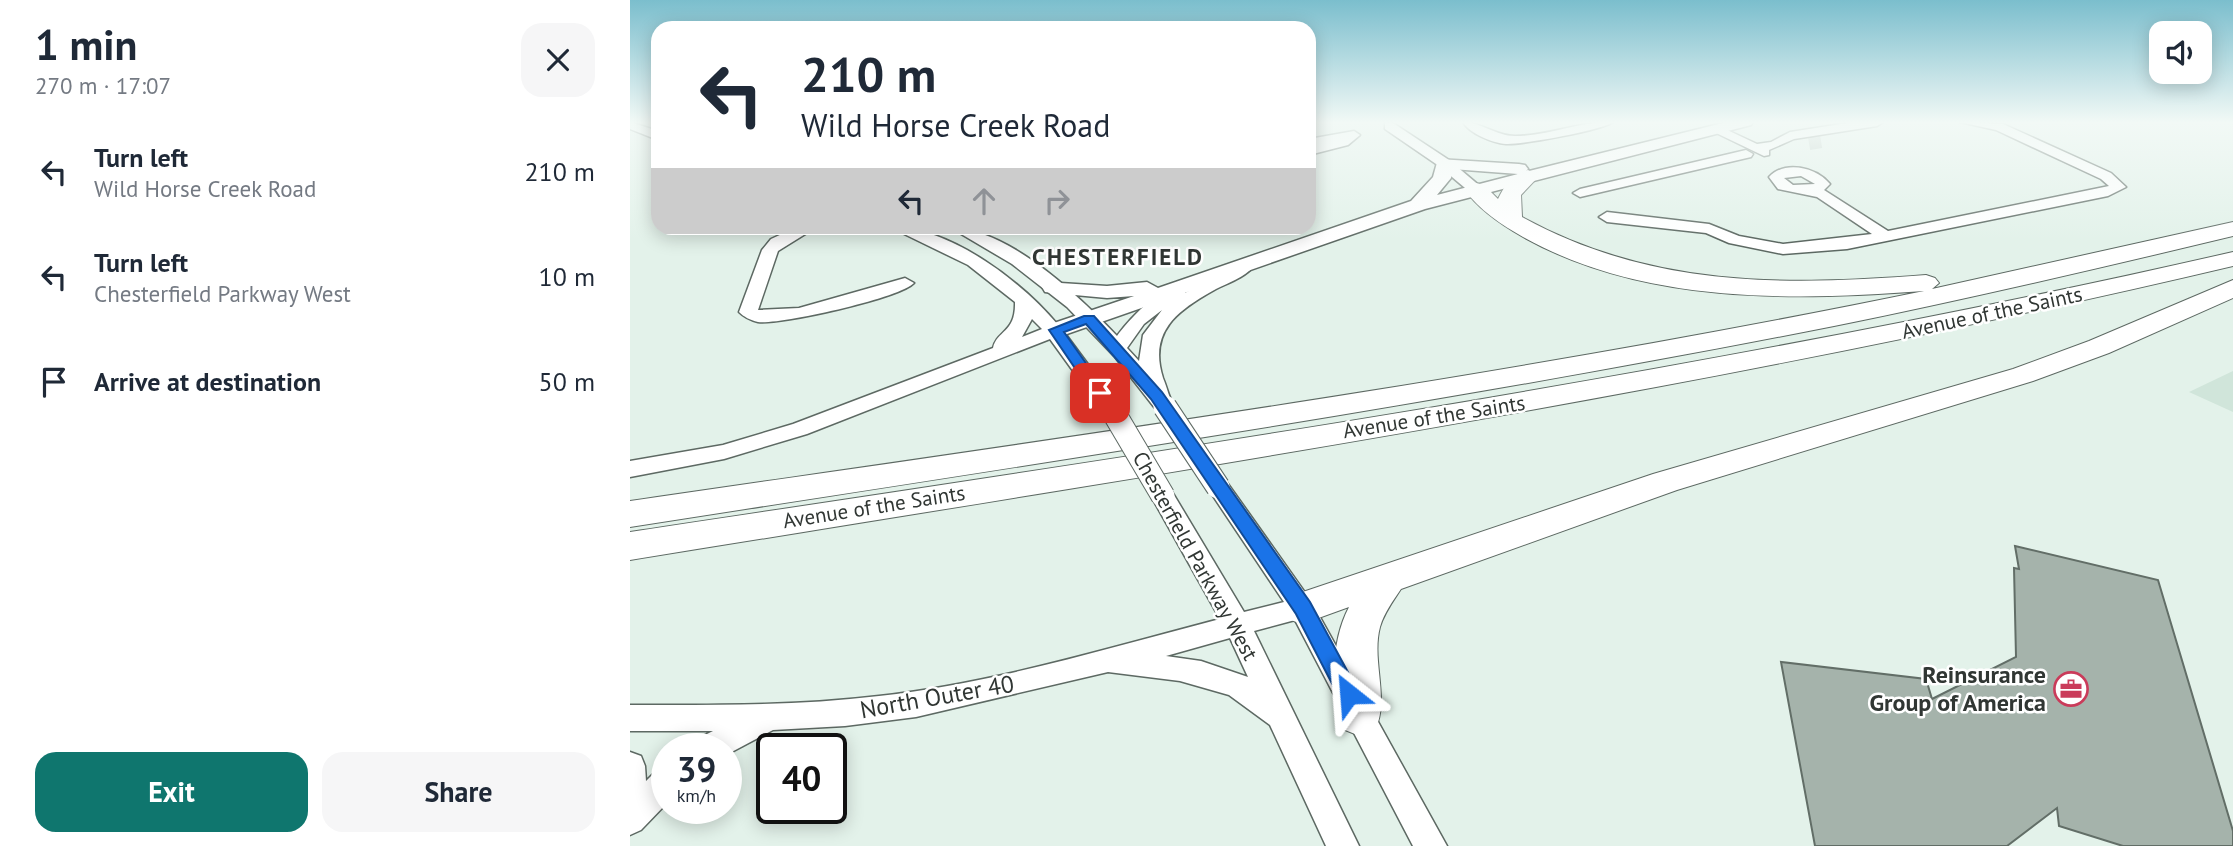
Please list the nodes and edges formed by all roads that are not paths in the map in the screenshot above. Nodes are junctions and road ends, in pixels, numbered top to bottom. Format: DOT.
graph roads {
  1 [pos="1441,161"];
  2 [pos="1585,161"];
  3 [pos="1709,161"];
  4 [pos="1763,161"];
  5 [pos="1774,161"];
  6 [pos="2074,161"];
  7 [pos="1444,163"];
  8 [pos="1552,169"];
  9 [pos="1796,172"];
  10 [pos="1778,175"];
  11 [pos="1528,176"];
  12 [pos="1476,190"];
  13 [pos="1580,193"];
  14 [pos="1820,195"];
  15 [pos="1418,205"];
  16 [pos="1607,217"];
  17 [pos="1511,220"];
  18 [pos="2233,229"];
  19 [pos="792,235"];
  20 [pos="921,235"];
  21 [pos="975,235"];
  22 [pos="1886,237"];
  23 [pos="1866,241"];
  24 [pos="2233,259"];
  25 [pos="1256,260"];
  26 [pos="2032,276"];
  27 [pos="905,283"];
  28 [pos="1187,283"];
  29 [pos="1053,287"];
  30 [pos="2233,288"];
  31 [pos="1024,298"];
  32 [pos="1089,319"];
  33 [pos="1056,330"];
  34 [pos="1117,349"];
  35 [pos="988,356"];
  36 [pos="1161,401"];
  37 [pos="630,469"];
  38 [pos="630,514"];
  39 [pos="630,546"];
  40 [pos="1388,578"];
  41 [pos="1303,608"];
  42 [pos="1237,624"];
  43 [pos="1107,662"];
  44 [pos="1360,716"];
  45 [pos="630,718"];
  46 [pos="769,718"];
  47 [pos="1284,725"];
  48 [pos="739,733"];
  49 [pos="630,766"];
  50 [pos="630,786"];
  51 [pos="651,797"];
  52 [pos="630,819"];
  53 [pos="1343,846"];
  54 [pos="1431,846"];
  1 -- 7 [label="street"];
  2 -- 8 [label="main road"];
  3 -- 13 [label="street"];
  4 -- 10 [label="street"];
  5 -- 9 [label="street"];
  6 -- 22 [label="street"];
  7 -- 8 [label="main road"];
  7 -- 12 [label="street"];
  7 -- 15 [label="main road"];
  8 -- 11 [label="main road"];
  9 -- 10 [label="street"];
  9 -- 14 [label="street"];
  10 -- 14 [label="street"];
  11 -- 12 [label="main road"];
  11 -- 17 [label="highway"];
  12 -- 15 [label="main road"];
  12 -- 17 [label="highway"];
  14 -- 22 [label="street"];
  14 -- 23 [label="street"];
  15 -- 25 [label="main road"];
  16 -- 23 [label="street"];
  17 -- 26 [label="highway"];
  18 -- 26 [label="highway, Avenue of the Saints"];
  19 -- 27 [label="street"];
  20 -- 31 [label="street, Chesterfield Parkway West"];
  21 -- 29 [label="street"];
  22 -- 23 [label="street"];
  24 -- 39 [label="highway, Avenue of the Saints"];
  25 -- 28 [label="main road"];
  25 -- 36 [label="street"];
  26 -- 38 [label="highway, Avenue of the Saints"];
  28 -- 29 [label="main road"];
  28 -- 32 [label="main road"];
  28 -- 34 [label="street"];
  29 -- 32 [label="street"];
  30 -- 40 [label="highway"];
  31 -- 33 [label="street, Chesterfield Parkway West"];
  31 -- 35 [label="street"];
  32 -- 33 [label="main road"];
  32 -- 34 [label="street"];
  33 -- 35 [label="street"];
  33 -- 42 [label="street, Chesterfield Parkway West, bridge"];
  34 -- 36 [label="street"];
  35 -- 37 [label="street"];
  36 -- 41 [label="street, bridge"];
  40 -- 41 [label="highway"];
  40 -- 44 [label="highway"];
  41 -- 42 [label="street, North Outer 40"];
  41 -- 44 [label="street"];
  42 -- 43 [label="street, North Outer 40"];
  42 -- 47 [label="street, Chesterfield Parkway West"];
  43 -- 46 [label="street, North Outer 40"];
  43 -- 47 [label="street"];
  44 -- 54 [label="street"];
  45 -- 46 [label="street, North Outer 40"];
  46 -- 48 [label="street"];
  47 -- 53 [label="street, Chesterfield Parkway West"];
  49 -- 50 [label="street"];
  51 -- 52 [label="street"];
}
